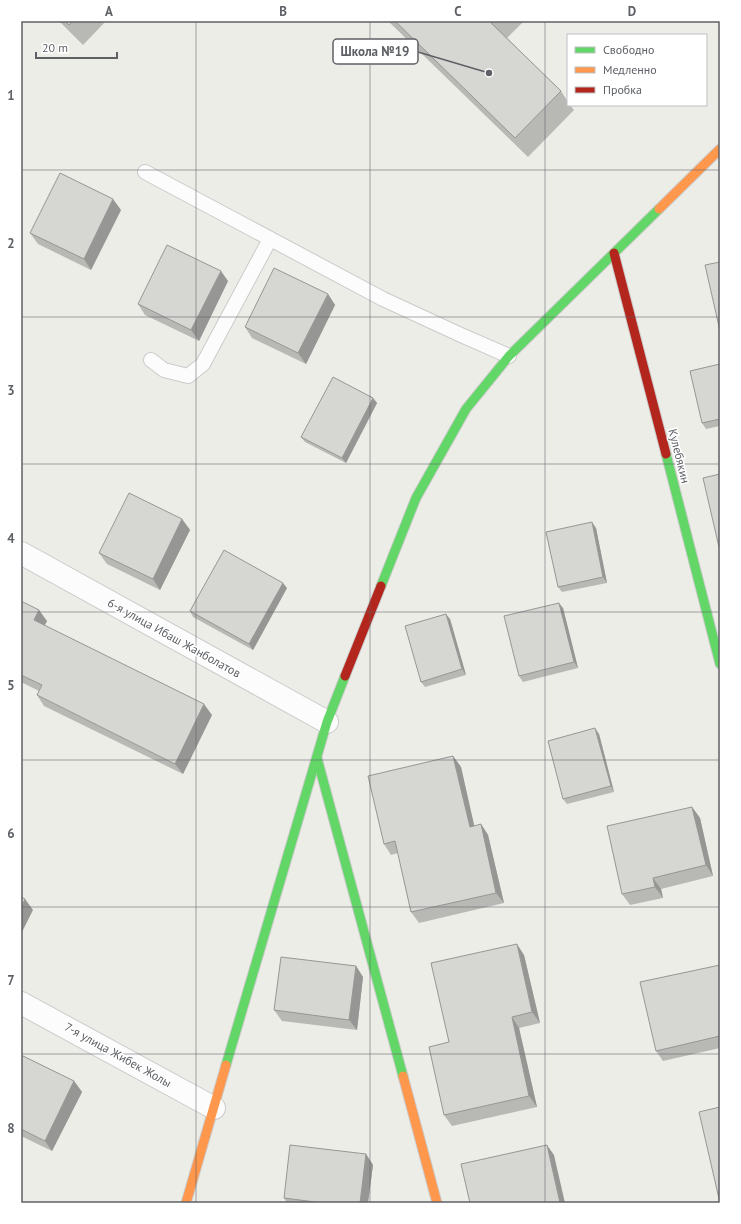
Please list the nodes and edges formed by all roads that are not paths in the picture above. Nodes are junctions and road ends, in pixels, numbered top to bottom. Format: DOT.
graph roads {
  1 [pos="720,149"];
  2 [pos="145,172"];
  3 [pos="270,239"];
  4 [pos="614,253"];
  5 [pos="509,356"];
  6 [pos="151,360"];
  7 [pos="21,553"];
  8 [pos="720,664"];
  9 [pos="327,722"];
  10 [pos="317,758"];
  11 [pos="21,1003"];
  12 [pos="214,1108"];
  13 [pos="186,1203"];
  14 [pos="437,1203"];
  1 -- 4 [label="street"];
  2 -- 3 [label="lane"];
  3 -- 5 [label="lane"];
  3 -- 6 [label="lane"];
  4 -- 5 [label="street"];
  4 -- 8 [label="street, Кулебякин"];
  5 -- 9 [label="street"];
  7 -- 9 [label="street, 6-я улица Ибаш Жанболатов"];
  9 -- 10 [label="street"];
  10 -- 12 [label="street"];
  10 -- 14 [label="street"];
  11 -- 12 [label="street, 7-я улица Жибек Жолы"];
  12 -- 13 [label="street"];
}
